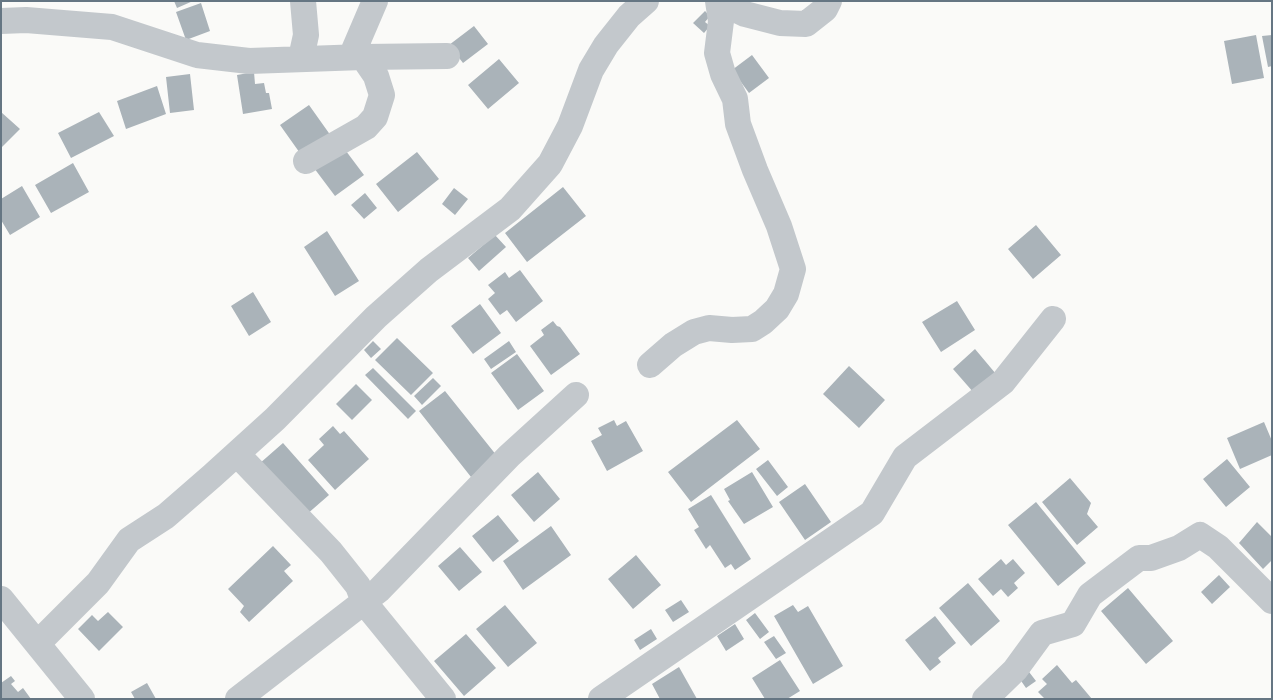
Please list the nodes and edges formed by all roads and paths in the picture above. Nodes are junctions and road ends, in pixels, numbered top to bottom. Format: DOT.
graph roads {
  1 [pos="303,1"];
  2 [pos="375,1"];
  3 [pos="646,1"];
  4 [pos="829,1"];
  5 [pos="1,22"];
  6 [pos="447,56"];
  7 [pos="357,57"];
  8 [pos="301,58"];
  9 [pos="306,161"];
  10 [pos="1053,319"];
  11 [pos="650,364"];
  12 [pos="576,395"];
  13 [pos="237,454"];
  14 [pos="1,599"];
  15 [pos="1272,601"];
  16 [pos="364,602"];
  17 [pos="38,643"];
  18 [pos="82,699"];
  19 [pos="238,699"];
  20 [pos="443,699"];
  21 [pos="601,699"];
  22 [pos="985,699"];
  1 -- 8 [label="street"];
  2 -- 7 [label="street"];
  3 -- 13 [label="street"];
  4 -- 11 [label="street"];
  5 -- 8 [label="street"];
  6 -- 7 [label="street"];
  7 -- 8 [label="street"];
  7 -- 9 [label="street"];
  10 -- 21 [label="street"];
  12 -- 16 [label="street"];
  13 -- 16 [label="street"];
  13 -- 17 [label="street"];
  14 -- 17 [label="street"];
  15 -- 22 [label="street"];
  16 -- 19 [label="street"];
  16 -- 20 [label="street"];
  17 -- 18 [label="street"];
}
